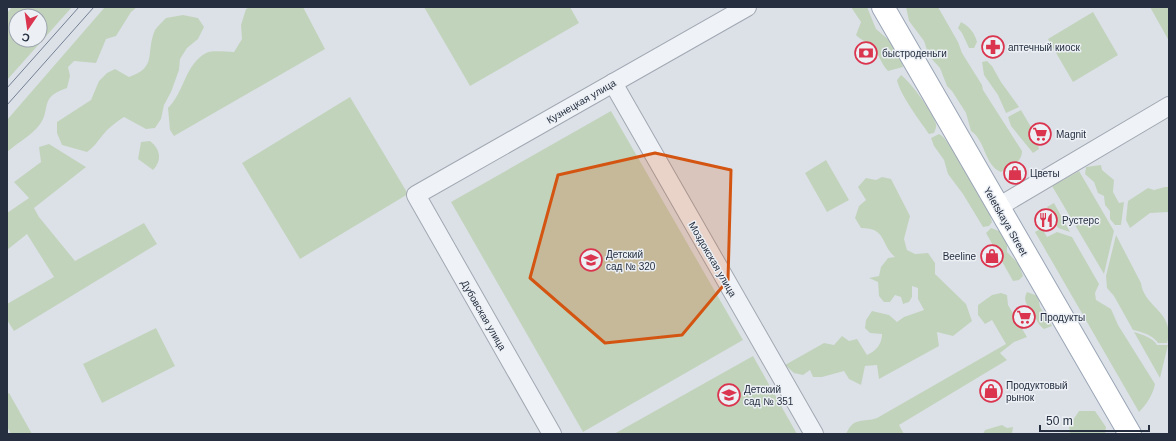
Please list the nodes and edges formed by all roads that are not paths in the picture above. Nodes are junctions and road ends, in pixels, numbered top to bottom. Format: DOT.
graph roads {
  1 [pos="746,7"];
  2 [pos="883,7"];
  3 [pos="613,83"];
  4 [pos="1169,106"];
  5 [pos="416,195"];
  6 [pos="998,207"];
  7 [pos="552,434"];
  8 [pos="814,434"];
  9 [pos="1130,434"];
  1 -- 3 [label="street, Кузнецкая улица"];
  2 -- 6 [label="main road, Yeletskaya Street"];
  3 -- 5 [label="street, Кузнецкая улица"];
  3 -- 8 [label="street, Моздокская улица"];
  4 -- 6 [label="street"];
  5 -- 7 [label="street, Дубовская улица"];
  6 -- 9 [label="main road, Yeletskaya Street"];
}
